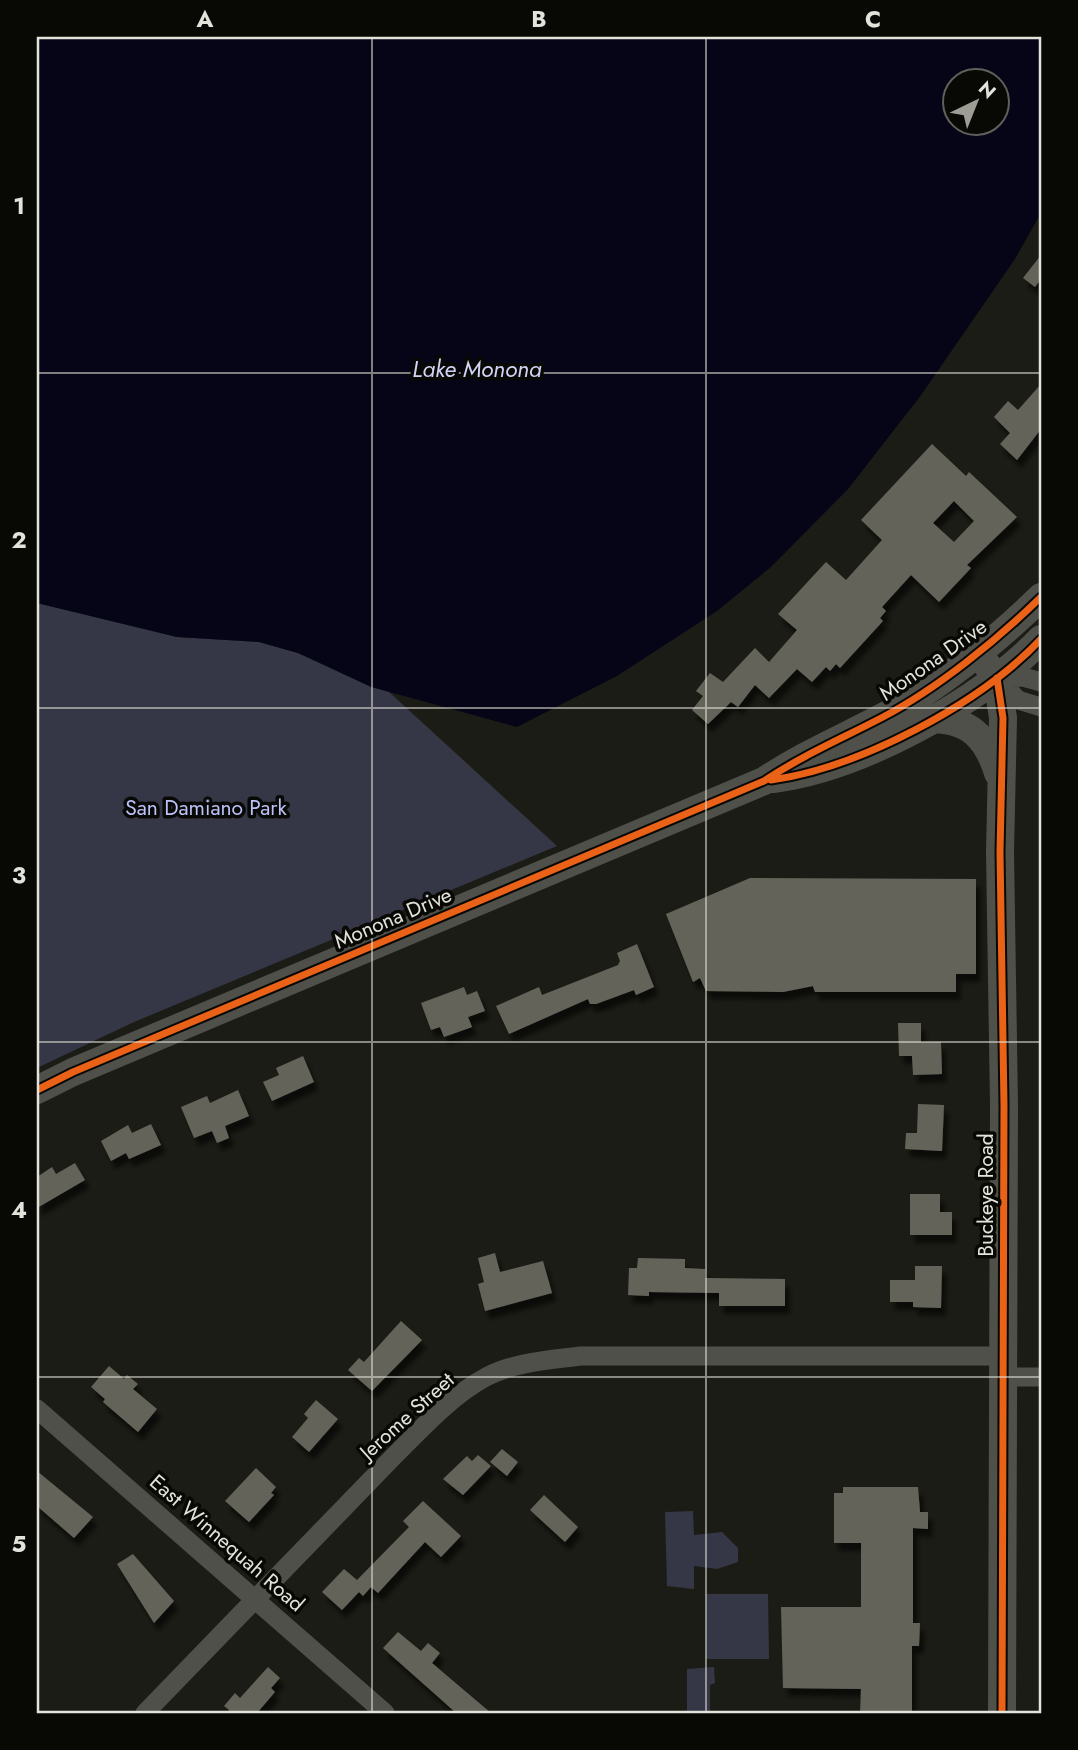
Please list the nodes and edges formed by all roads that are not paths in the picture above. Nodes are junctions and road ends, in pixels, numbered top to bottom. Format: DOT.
graph roads {
  1 [pos="1041,597"];
  2 [pos="1041,639"];
  3 [pos="977,652"];
  4 [pos="997,678"];
  5 [pos="1041,682"];
  6 [pos="1041,707"];
  7 [pos="930,719"];
  8 [pos="764,781"];
  9 [pos="1003,785"];
  10 [pos="37,1090"];
  11 [pos="1003,1366"];
  12 [pos="1041,1377"];
  13 [pos="37,1409"];
  14 [pos="256,1598"];
  15 [pos="145,1713"];
  16 [pos="385,1713"];
  17 [pos="1002,1713"];
  1 -- 3 [label="street, Monona Drive"];
  2 -- 4 [label="street, Monona Drive"];
  3 -- 4 [label="street, Buckeye Road"];
  3 -- 8 [label="street, Monona Drive"];
  4 -- 5 [label="street"];
  4 -- 6 [label="street"];
  4 -- 7 [label="street, Monona Drive"];
  4 -- 9 [label="street, Buckeye Road"];
  7 -- 8 [label="street, Monona Drive"];
  7 -- 9 [label="street"];
  8 -- 10 [label="street, Monona Drive"];
  9 -- 11 [label="street, Buckeye Road"];
  11 -- 12 [label="street, Jerome Street"];
  11 -- 14 [label="street, Jerome Street"];
  11 -- 17 [label="street, Buckeye Road"];
  13 -- 14 [label="street, East Winnequah Road"];
  14 -- 15 [label="street, Jerome Street"];
  14 -- 16 [label="street, East Winnequah Road"];
}
